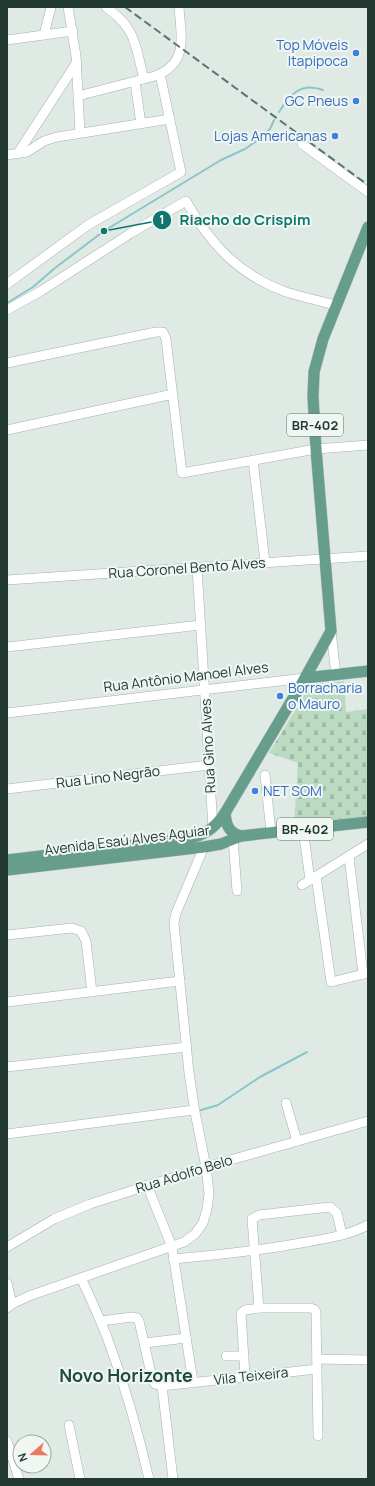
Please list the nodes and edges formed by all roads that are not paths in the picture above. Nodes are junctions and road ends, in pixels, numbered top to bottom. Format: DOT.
graph roads {
  1 [pos="51,7"];
  2 [pos="68,7"];
  3 [pos="106,7"];
  4 [pos="179,7"];
  5 [pos="73,31"];
  6 [pos="44,35"];
  7 [pos="7,40"];
  8 [pos="77,62"];
  9 [pos="160,74"];
  10 [pos="139,80"];
  11 [pos="78,96"];
  12 [pos="170,119"];
  13 [pos="141,124"];
  14 [pos="80,133"];
  15 [pos="302,144"];
  16 [pos="18,153"];
  17 [pos="7,155"];
  18 [pos="368,192"];
  19 [pos="368,227"];
  20 [pos="7,284"];
  21 [pos="336,305"];
  22 [pos="7,310"];
  23 [pos="7,364"];
  24 [pos="173,394"];
  25 [pos="7,430"];
  26 [pos="368,445"];
  27 [pos="316,449"];
  28 [pos="253,460"];
  29 [pos="368,556"];
  30 [pos="326,559"];
  31 [pos="265,562"];
  32 [pos="197,567"];
  33 [pos="7,580"];
  34 [pos="201,625"];
  35 [pos="331,632"];
  36 [pos="7,647"];
  37 [pos="368,670"];
  38 [pos="336,675"];
  39 [pos="305,678"];
  40 [pos="204,690"];
  41 [pos="7,713"];
  42 [pos="208,765"];
  43 [pos="265,775"];
  44 [pos="7,789"];
  45 [pos="226,813"];
  46 [pos="368,822"];
  47 [pos="212,828"];
  48 [pos="303,829"];
  49 [pos="271,832"];
  50 [pos="237,837"];
  51 [pos="368,844"];
  52 [pos="204,847"];
  53 [pos="84,856"];
  54 [pos="349,857"];
  55 [pos="7,860"];
  56 [pos="7,870"];
  57 [pos="309,880"];
  58 [pos="237,891"];
  59 [pos="7,935"];
  60 [pos="366,974"];
  61 [pos="180,982"];
  62 [pos="92,992"];
  63 [pos="7,1002"];
  64 [pos="186,1047"];
  65 [pos="7,1067"];
  66 [pos="286,1104"];
  67 [pos="194,1110"];
  68 [pos="368,1121"];
  69 [pos="7,1134"];
  70 [pos="297,1141"];
  71 [pos="206,1167"];
  72 [pos="147,1185"];
  73 [pos="368,1225"];
  74 [pos="342,1235"];
  75 [pos="7,1246"];
  76 [pos="172,1247"];
  77 [pos="254,1251"];
  78 [pos="174,1259"];
  79 [pos="81,1278"];
  80 [pos="7,1283"];
  81 [pos="10,1306"];
  82 [pos="259,1308"];
  83 [pos="101,1322"];
  84 [pos="186,1338"];
  85 [pos="144,1343"];
  86 [pos="226,1356"];
  87 [pos="244,1356"];
  88 [pos="317,1358"];
  89 [pos="368,1360"];
  90 [pos="317,1369"];
  91 [pos="245,1376"];
  92 [pos="193,1382"];
  93 [pos="162,1386"];
  94 [pos="69,1425"];
  95 [pos="318,1436"];
  96 [pos="7,1441"];
  97 [pos="19,1479"];
  98 [pos="80,1479"];
  99 [pos="149,1479"];
  100 [pos="173,1479"];
  1 -- 6 [label="street"];
  2 -- 5 [label="street"];
  3 -- 10 [label="street"];
  4 -- 9 [label="street"];
  5 -- 6 [label="street"];
  5 -- 8 [label="street"];
  6 -- 7 [label="street"];
  8 -- 11 [label="street"];
  8 -- 16 [label="street"];
  9 -- 10 [label="street"];
  9 -- 12 [label="street"];
  10 -- 11 [label="street"];
  10 -- 13 [label="street"];
  11 -- 14 [label="street"];
  12 -- 13 [label="street"];
  12 -- 20 [label="street"];
  13 -- 14 [label="street"];
  14 -- 16 [label="street"];
  15 -- 18 [label="street"];
  16 -- 17 [label="street"];
  19 -- 21 [label="main road, BR-402"];
  21 -- 22 [label="street"];
  21 -- 27 [label="main road, BR-402"];
  23 -- 24 [label="street"];
  24 -- 25 [label="street"];
  24 -- 28 [label="street"];
  26 -- 27 [label="street"];
  27 -- 28 [label="street"];
  27 -- 30 [label="main road, BR-402"];
  28 -- 31 [label="street"];
  29 -- 30 [label="street, Rua Coronel Bento Alves"];
  30 -- 31 [label="street, Rua Coronel Bento Alves"];
  30 -- 35 [label="main road, BR-402"];
  31 -- 32 [label="street, Rua Coronel Bento Alves"];
  32 -- 33 [label="street, Rua Coronel Bento Alves"];
  32 -- 34 [label="street, Rua Gino Alves"];
  34 -- 36 [label="street"];
  34 -- 40 [label="street, Rua Gino Alves"];
  35 -- 38 [label="street"];
  35 -- 39 [label="main road, Avenida Esaú Alves Aguiar"];
  37 -- 38 [label="main road, Rua Antônio Manoel Alves"];
  38 -- 39 [label="main road, Rua Antônio Manoel Alves"];
  39 -- 40 [label="street, Rua Antônio Manoel Alves"];
  39 -- 45 [label="main road, Avenida Esaú Alves Aguiar"];
  40 -- 41 [label="street, Rua Antônio Manoel Alves"];
  40 -- 42 [label="street, Rua Gino Alves"];
  42 -- 44 [label="street, Rua Lino Negrão"];
  42 -- 47 [label="street, Rua Gino Alves"];
  43 -- 49 [label="street"];
  45 -- 47 [label="main road, Avenida Esaú Alves Aguiar"];
  45 -- 50 [label="main road"];
  46 -- 48 [label="main road, Avenida Esaú Alves Aguiar / BR-402"];
  47 -- 52 [label="main road"];
  47 -- 53 [label="main road, Avenida Esaú Alves Aguiar"];
  48 -- 49 [label="main road, Avenida Esaú Alves Aguiar / BR-402"];
  48 -- 57 [label="street"];
  49 -- 50 [label="main road, Avenida Esaú Alves Aguiar / BR-402"];
  50 -- 52 [label="main road, Avenida Esaú Alves Aguiar"];
  50 -- 58 [label="street"];
  51 -- 54 [label="street"];
  52 -- 53 [label="main road, Avenida Esaú Alves Aguiar"];
  52 -- 61 [label="street"];
  53 -- 55 [label="main road, Avenida Esaú Alves Aguiar"];
  53 -- 56 [label="main road, Avenida Esaú Alves Aguiar"];
  54 -- 57 [label="street"];
  54 -- 60 [label="street"];
  57 -- 60 [label="street"];
  59 -- 62 [label="street"];
  61 -- 62 [label="street"];
  61 -- 64 [label="street"];
  62 -- 63 [label="street"];
  64 -- 65 [label="street"];
  64 -- 67 [label="street"];
  66 -- 70 [label="street"];
  67 -- 69 [label="street"];
  67 -- 71 [label="street"];
  68 -- 70 [label="street, Rua Adolfo Belo"];
  70 -- 71 [label="street, Rua Adolfo Belo"];
  71 -- 72 [label="street, Rua Adolfo Belo"];
  71 -- 76 [label="street"];
  72 -- 75 [label="street, Rua Adolfo Belo"];
  72 -- 76 [label="street"];
  73 -- 74 [label="street"];
  74 -- 77 [label="street"];
  74 -- 77 [label="street"];
  76 -- 78 [label="street"];
  76 -- 79 [label="street"];
  77 -- 78 [label="street"];
  77 -- 82 [label="street"];
  78 -- 84 [label="street"];
  79 -- 81 [label="street"];
  79 -- 83 [label="street"];
  80 -- 81 [label="street"];
  82 -- 87 [label="street"];
  82 -- 88 [label="street"];
  83 -- 85 [label="street"];
  83 -- 99 [label="street"];
  84 -- 85 [label="street"];
  84 -- 92 [label="street"];
  85 -- 93 [label="street"];
  86 -- 87 [label="street"];
  87 -- 91 [label="street"];
  88 -- 89 [label="street"];
  88 -- 90 [label="street"];
  90 -- 91 [label="street, Vila Teixeira"];
  90 -- 95 [label="street"];
  91 -- 92 [label="street, Vila Teixeira"];
  92 -- 93 [label="street, Vila Teixeira"];
  93 -- 100 [label="street"];
  94 -- 98 [label="street"];
  96 -- 97 [label="street"];
}
